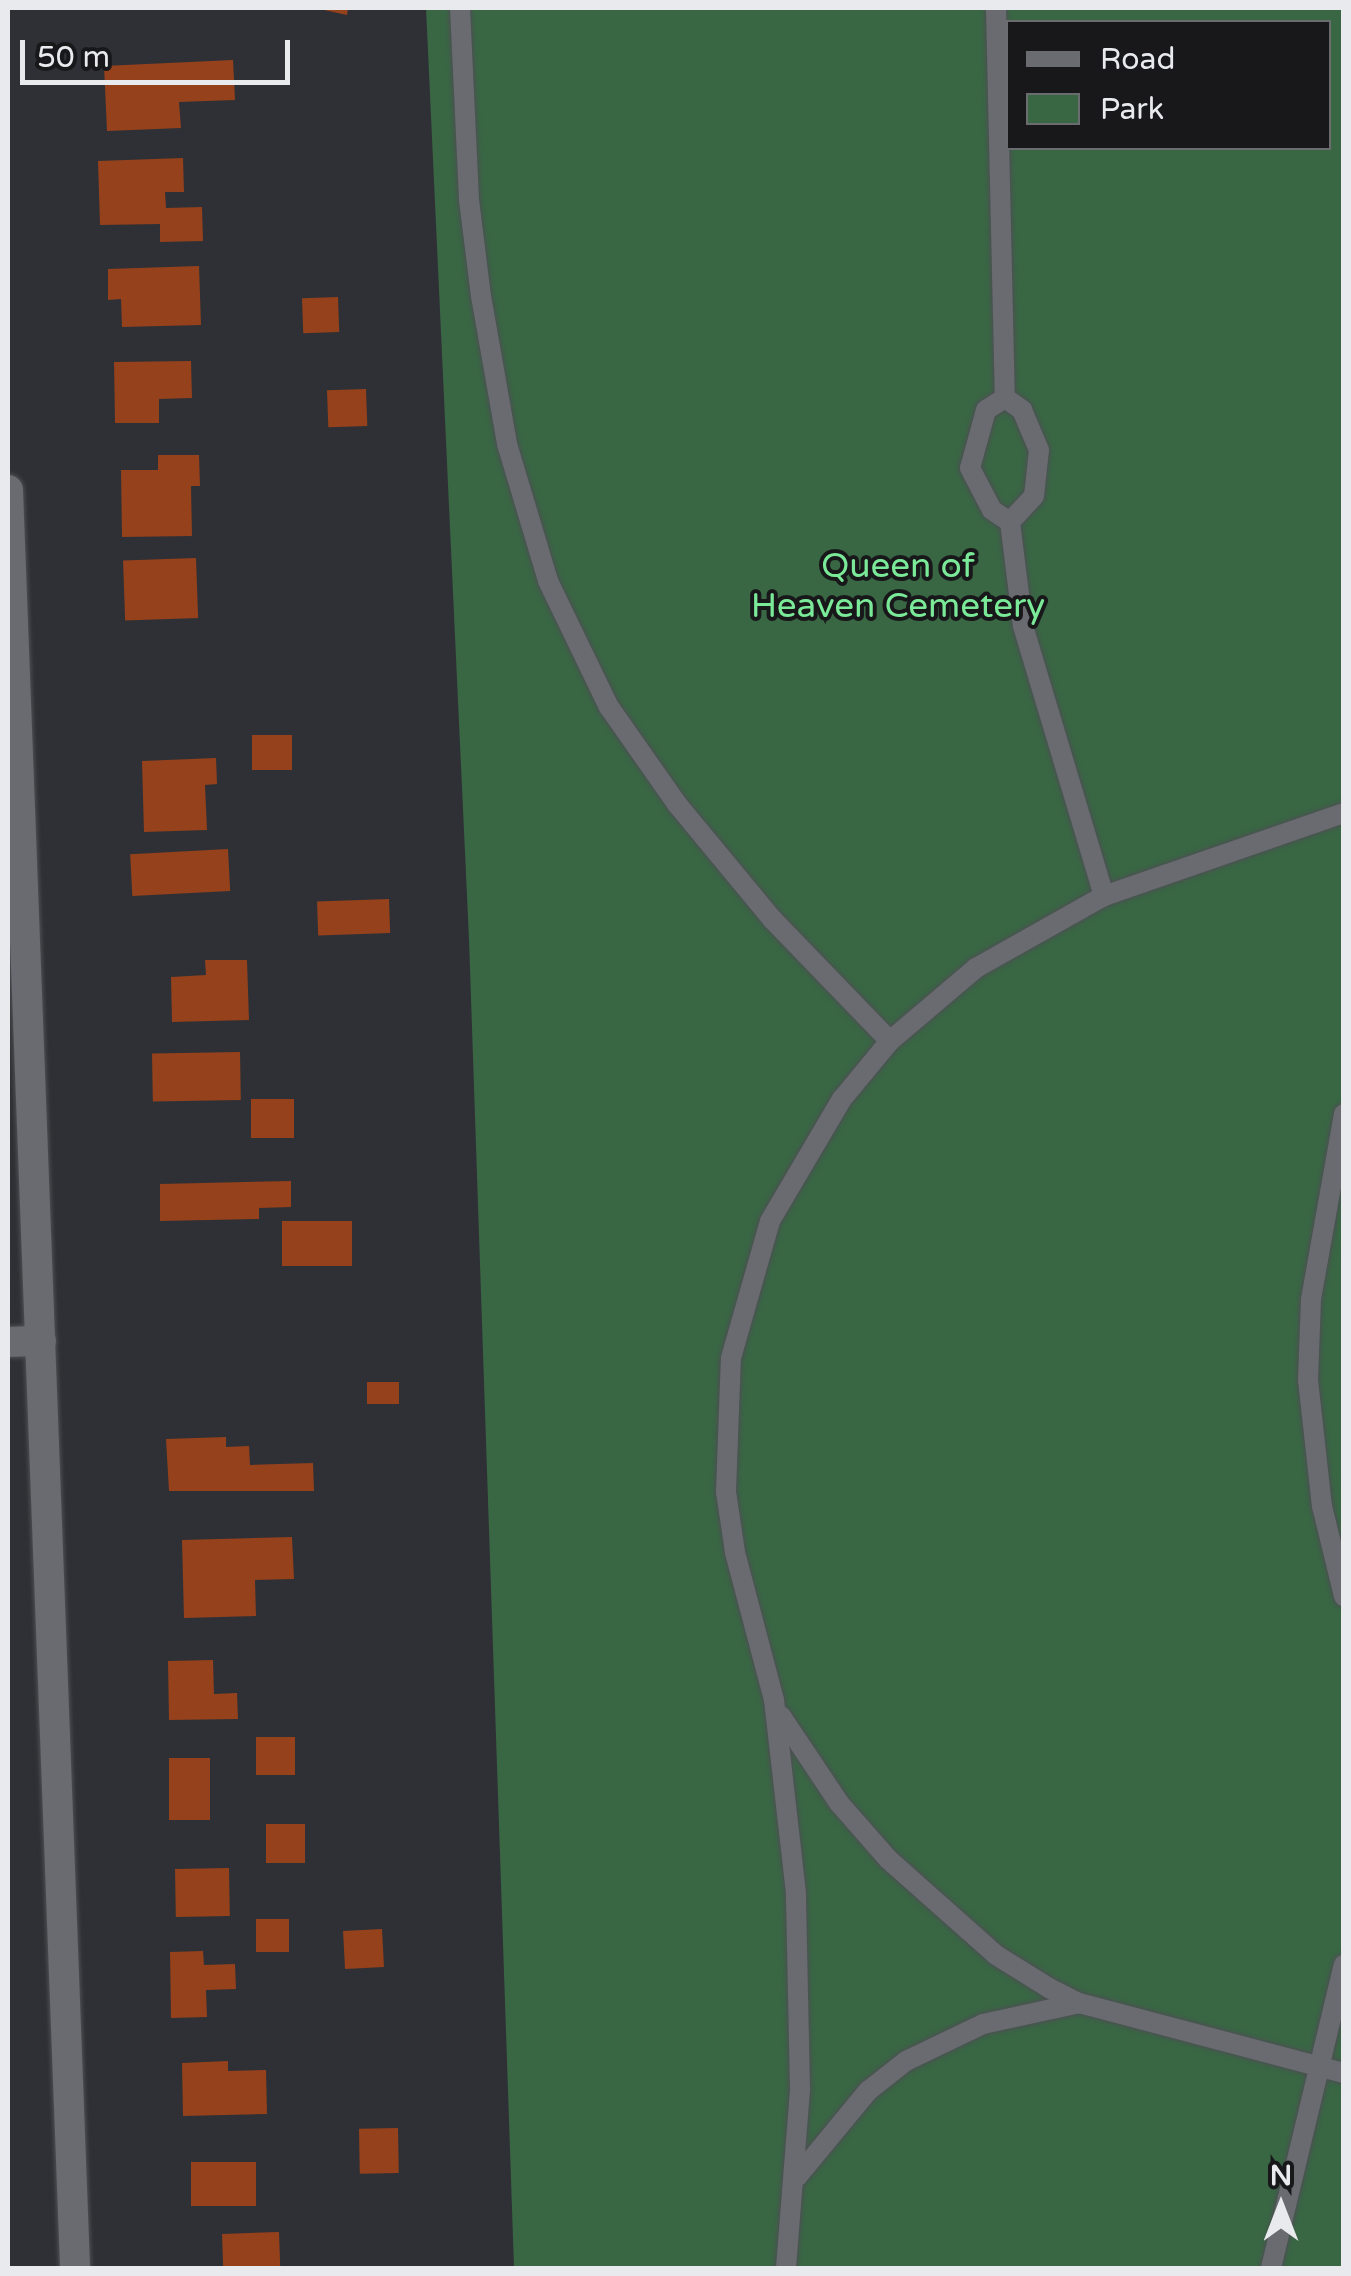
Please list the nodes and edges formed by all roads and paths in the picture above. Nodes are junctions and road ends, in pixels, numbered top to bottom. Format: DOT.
graph roads {
  1 [pos="460,8"];
  2 [pos="996,8"];
  3 [pos="1004,398"];
  4 [pos="8,490"];
  5 [pos="1010,522"];
  6 [pos="1344,812"];
  7 [pos="1104,896"];
  8 [pos="890,1042"];
  9 [pos="1344,1114"];
  10 [pos="41,1341"];
  11 [pos="8,1342"];
  12 [pos="1344,1596"];
  13 [pos="775,1705"];
  14 [pos="1344,1965"];
  15 [pos="1079,2003"];
  16 [pos="1319,2067"];
  17 [pos="1344,2073"];
  18 [pos="796,2179"];
  19 [pos="76,2268"];
  20 [pos="786,2268"];
  21 [pos="1271,2268"];
  1 -- 8 [label="lane"];
  2 -- 3 [label="lane"];
  3 -- 5 [label="lane"];
  3 -- 5 [label="lane"];
  4 -- 10 [label="street"];
  5 -- 7 [label="lane"];
  6 -- 7 [label="lane"];
  7 -- 8 [label="lane"];
  8 -- 13 [label="lane"];
  9 -- 12 [label="lane"];
  10 -- 11 [label="street"];
  10 -- 19 [label="street"];
  13 -- 15 [label="lane"];
  13 -- 18 [label="lane"];
  14 -- 16 [label="lane"];
  15 -- 16 [label="lane"];
  15 -- 18 [label="lane"];
  16 -- 17 [label="lane"];
  16 -- 21 [label="lane"];
  18 -- 20 [label="lane"];
}
